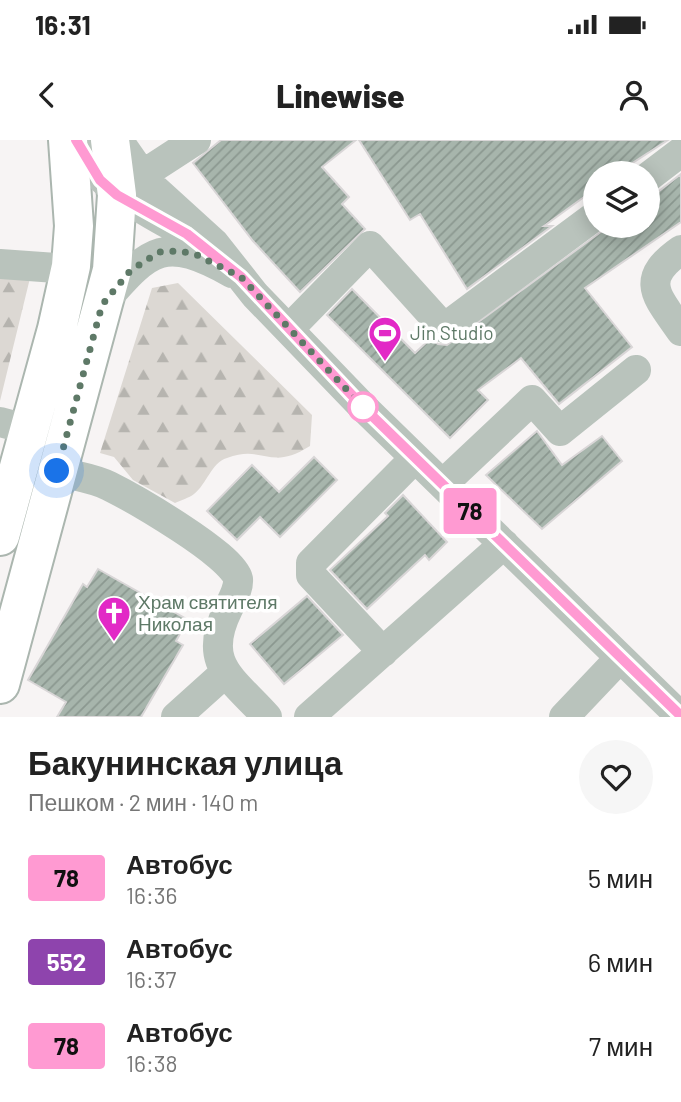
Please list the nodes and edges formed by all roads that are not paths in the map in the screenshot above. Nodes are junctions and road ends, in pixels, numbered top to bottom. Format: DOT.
graph roads {
  1 [pos="68,140"];
  2 [pos="76,140"];
  3 [pos="110,140"];
  4 [pos="118,140"];
  5 [pos="196,140"];
  6 [pos="681,152"];
  7 [pos="660,168"];
  8 [pos="129,185"];
  9 [pos="583,225"];
  10 [pos="681,250"];
  11 [pos="0,264"];
  12 [pos="70,269"];
  13 [pos="241,277"];
  14 [pos="102,305"];
  15 [pos="289,329"];
  16 [pos="681,331"];
  17 [pos="636,370"];
  18 [pos="15,426"];
  19 [pos="415,458"];
  20 [pos="57,471"];
  21 [pos="443,484"];
  22 [pos="0,536"];
  23 [pos="504,544"];
  24 [pos="383,652"];
  25 [pos="620,658"];
  26 [pos="226,672"];
  27 [pos="0,684"];
  28 [pos="176,717"];
  29 [pos="267,717"];
  30 [pos="309,717"];
  31 [pos="564,717"];
  32 [pos="681,717"];
  1 -- 12 [label="main road"];
  2 -- 8 [label="street"];
  3 -- 8 [label="main road"];
  4 -- 8 [label="street"];
  5 -- 8 [label="street"];
  6 -- 7 [label="street"];
  8 -- 13 [label="street"];
  8 -- 14 [label="main road"];
  9 -- 15 [label="street"];
  10 -- 16 [label="street"];
  11 -- 12 [label="street"];
  12 -- 18 [label="main road"];
  13 -- 14 [label="street"];
  13 -- 15 [label="street"];
  14 -- 20 [label="main road"];
  15 -- 19 [label="street"];
  17 -- 21 [label="street"];
  18 -- 22 [label="main road"];
  19 -- 21 [label="street"];
  19 -- 24 [label="street"];
  20 -- 26 [label="street"];
  20 -- 27 [label="main road"];
  21 -- 23 [label="street"];
  23 -- 24 [label="street"];
  23 -- 25 [label="street"];
  24 -- 30 [label="street"];
  25 -- 31 [label="street"];
  25 -- 32 [label="street"];
  26 -- 28 [label="street"];
  26 -- 29 [label="street"];
}
